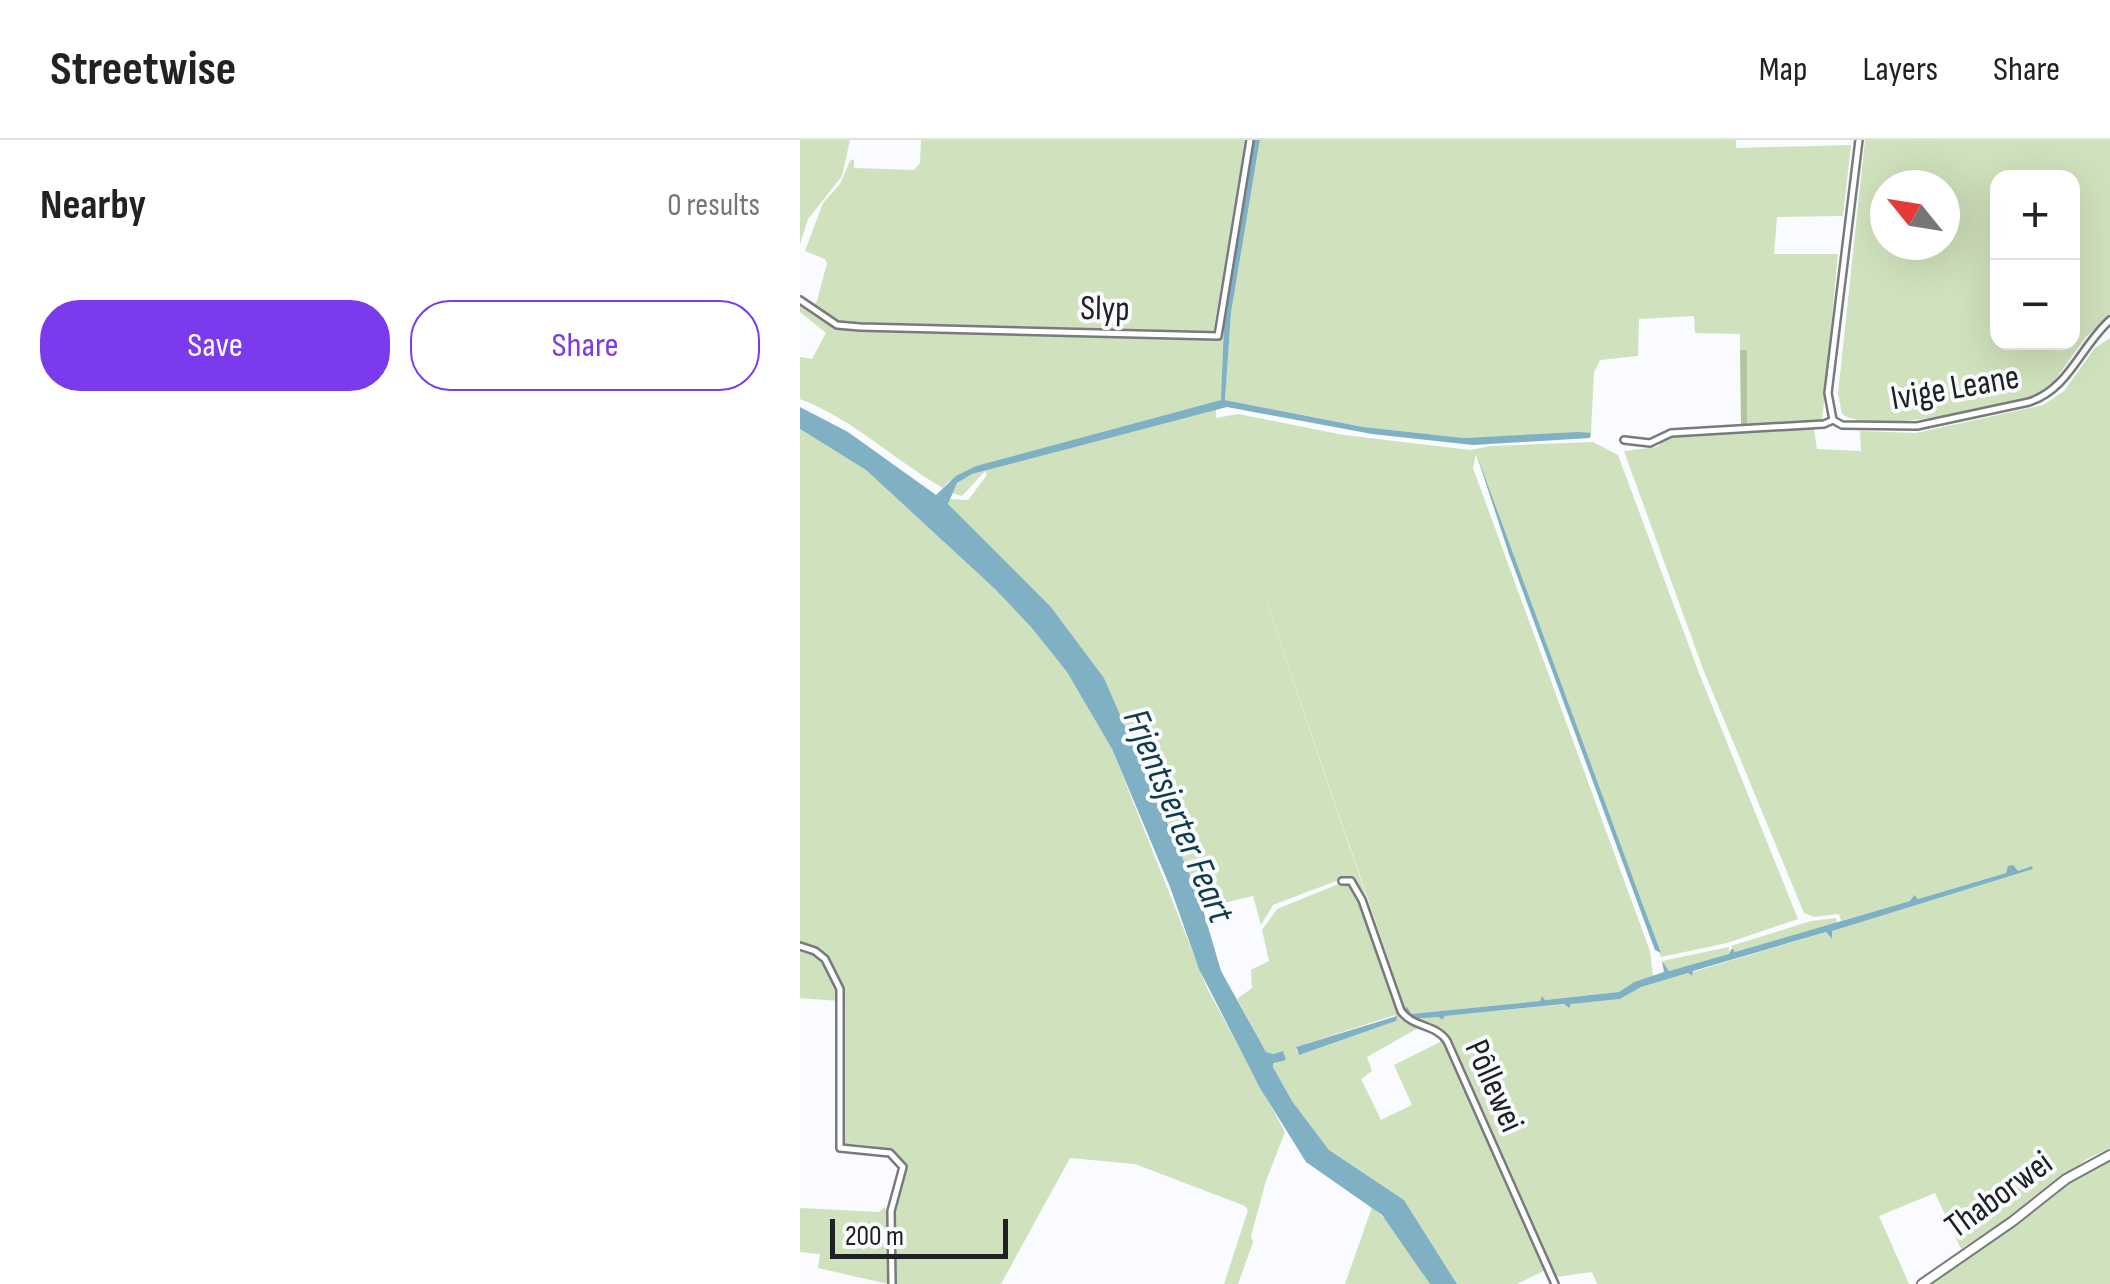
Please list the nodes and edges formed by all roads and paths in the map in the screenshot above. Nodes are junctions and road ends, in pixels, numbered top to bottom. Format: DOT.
graph roads {
  1 [pos="1250,140"];
  2 [pos="1858,140"];
  3 [pos="800,300"];
  4 [pos="2110,320"];
  5 [pos="1833,420"];
  6 [pos="1624,440"];
  7 [pos="1342,882"];
  8 [pos="800,946"];
  9 [pos="2110,1154"];
  10 [pos="892,1284"];
  11 [pos="1555,1284"];
  12 [pos="1922,1284"];
  1 -- 3 [label="street, Slyp"];
  2 -- 5 [label="street"];
  4 -- 5 [label="street, Ivige Leane"];
  5 -- 6 [label="street, Ivige Leane"];
  7 -- 11 [label="street, Pôllewei"];
  8 -- 10 [label="street"];
  9 -- 12 [label="street, Thaborwei"];
}
